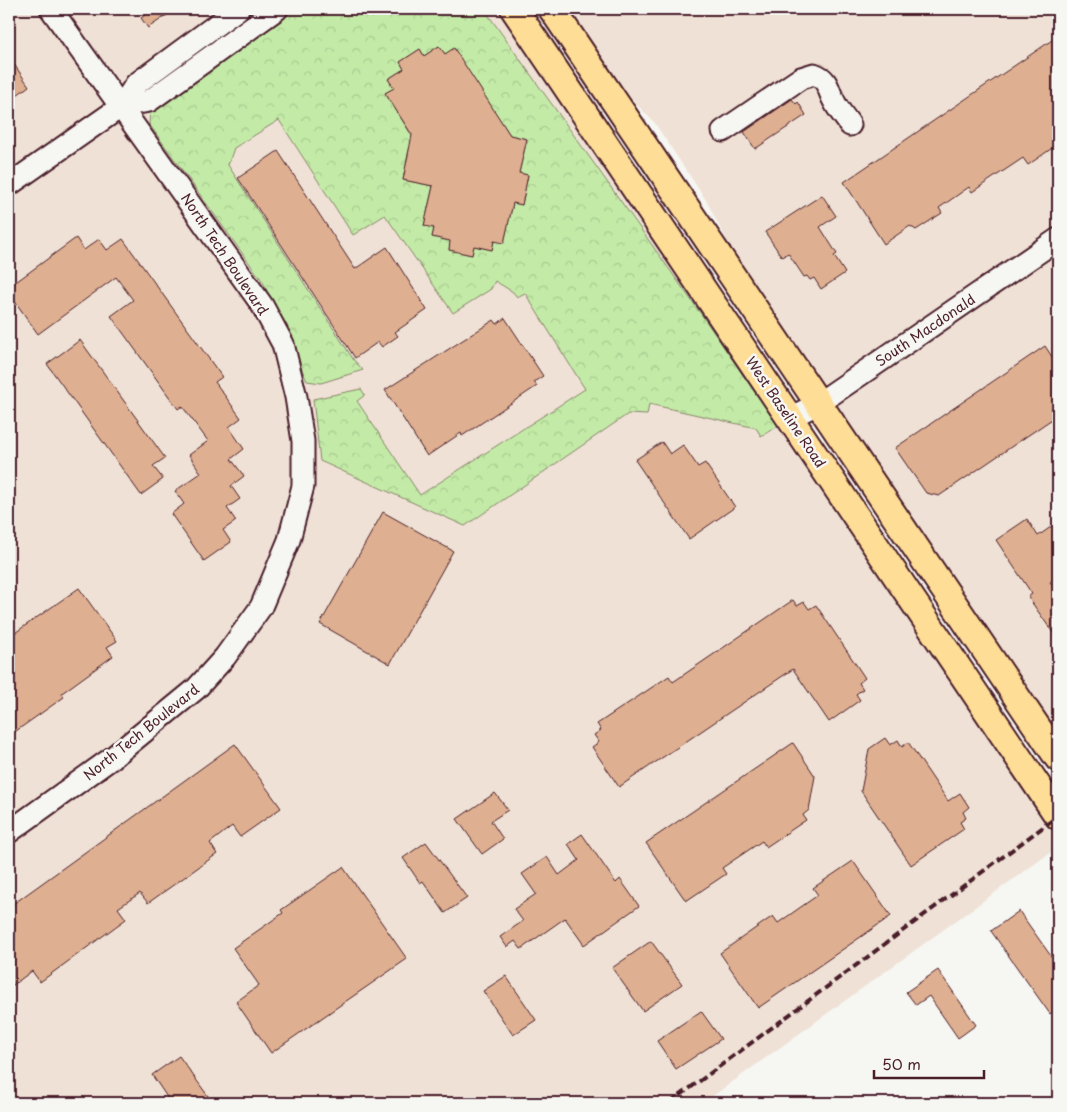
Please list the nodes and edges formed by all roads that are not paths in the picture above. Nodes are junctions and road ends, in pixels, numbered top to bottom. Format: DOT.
graph roads {
  1 [pos="51,9"];
  2 [pos="277,9"];
  3 [pos="514,9"];
  4 [pos="552,9"];
  5 [pos="236,11"];
  6 [pos="251,27"];
  7 [pos="122,106"];
  8 [pos="625,116"];
  9 [pos="850,125"];
  10 [pos="722,131"];
  11 [pos="9,185"];
  12 [pos="1058,239"];
  13 [pos="818,403"];
  14 [pos="790,418"];
  15 [pos="986,651"];
  16 [pos="960,669"];
  17 [pos="1058,758"];
  18 [pos="1058,816"];
  19 [pos="9,832"];
  1 -- 7 [label="street, North Tech Boulevard"];
  2 -- 6 [label="street"];
  3 -- 8 [label="main road"];
  3 -- 14 [label="main road, West Baseline Road"];
  4 -- 8 [label="main road"];
  5 -- 6 [label="street"];
  5 -- 7 [label="street"];
  6 -- 7 [label="street"];
  7 -- 11 [label="street"];
  7 -- 19 [label="street, North Tech Boulevard"];
  8 -- 13 [label="main road"];
  9 -- 10 [label="street"];
  12 -- 13 [label="street, South Macdonald"];
  13 -- 14 [label="street, South Macdonald"];
  13 -- 15 [label="main road"];
  14 -- 16 [label="main road, West Baseline Road"];
  15 -- 16 [label="main road"];
  15 -- 17 [label="main road"];
  16 -- 18 [label="main road, West Baseline Road"];
}
